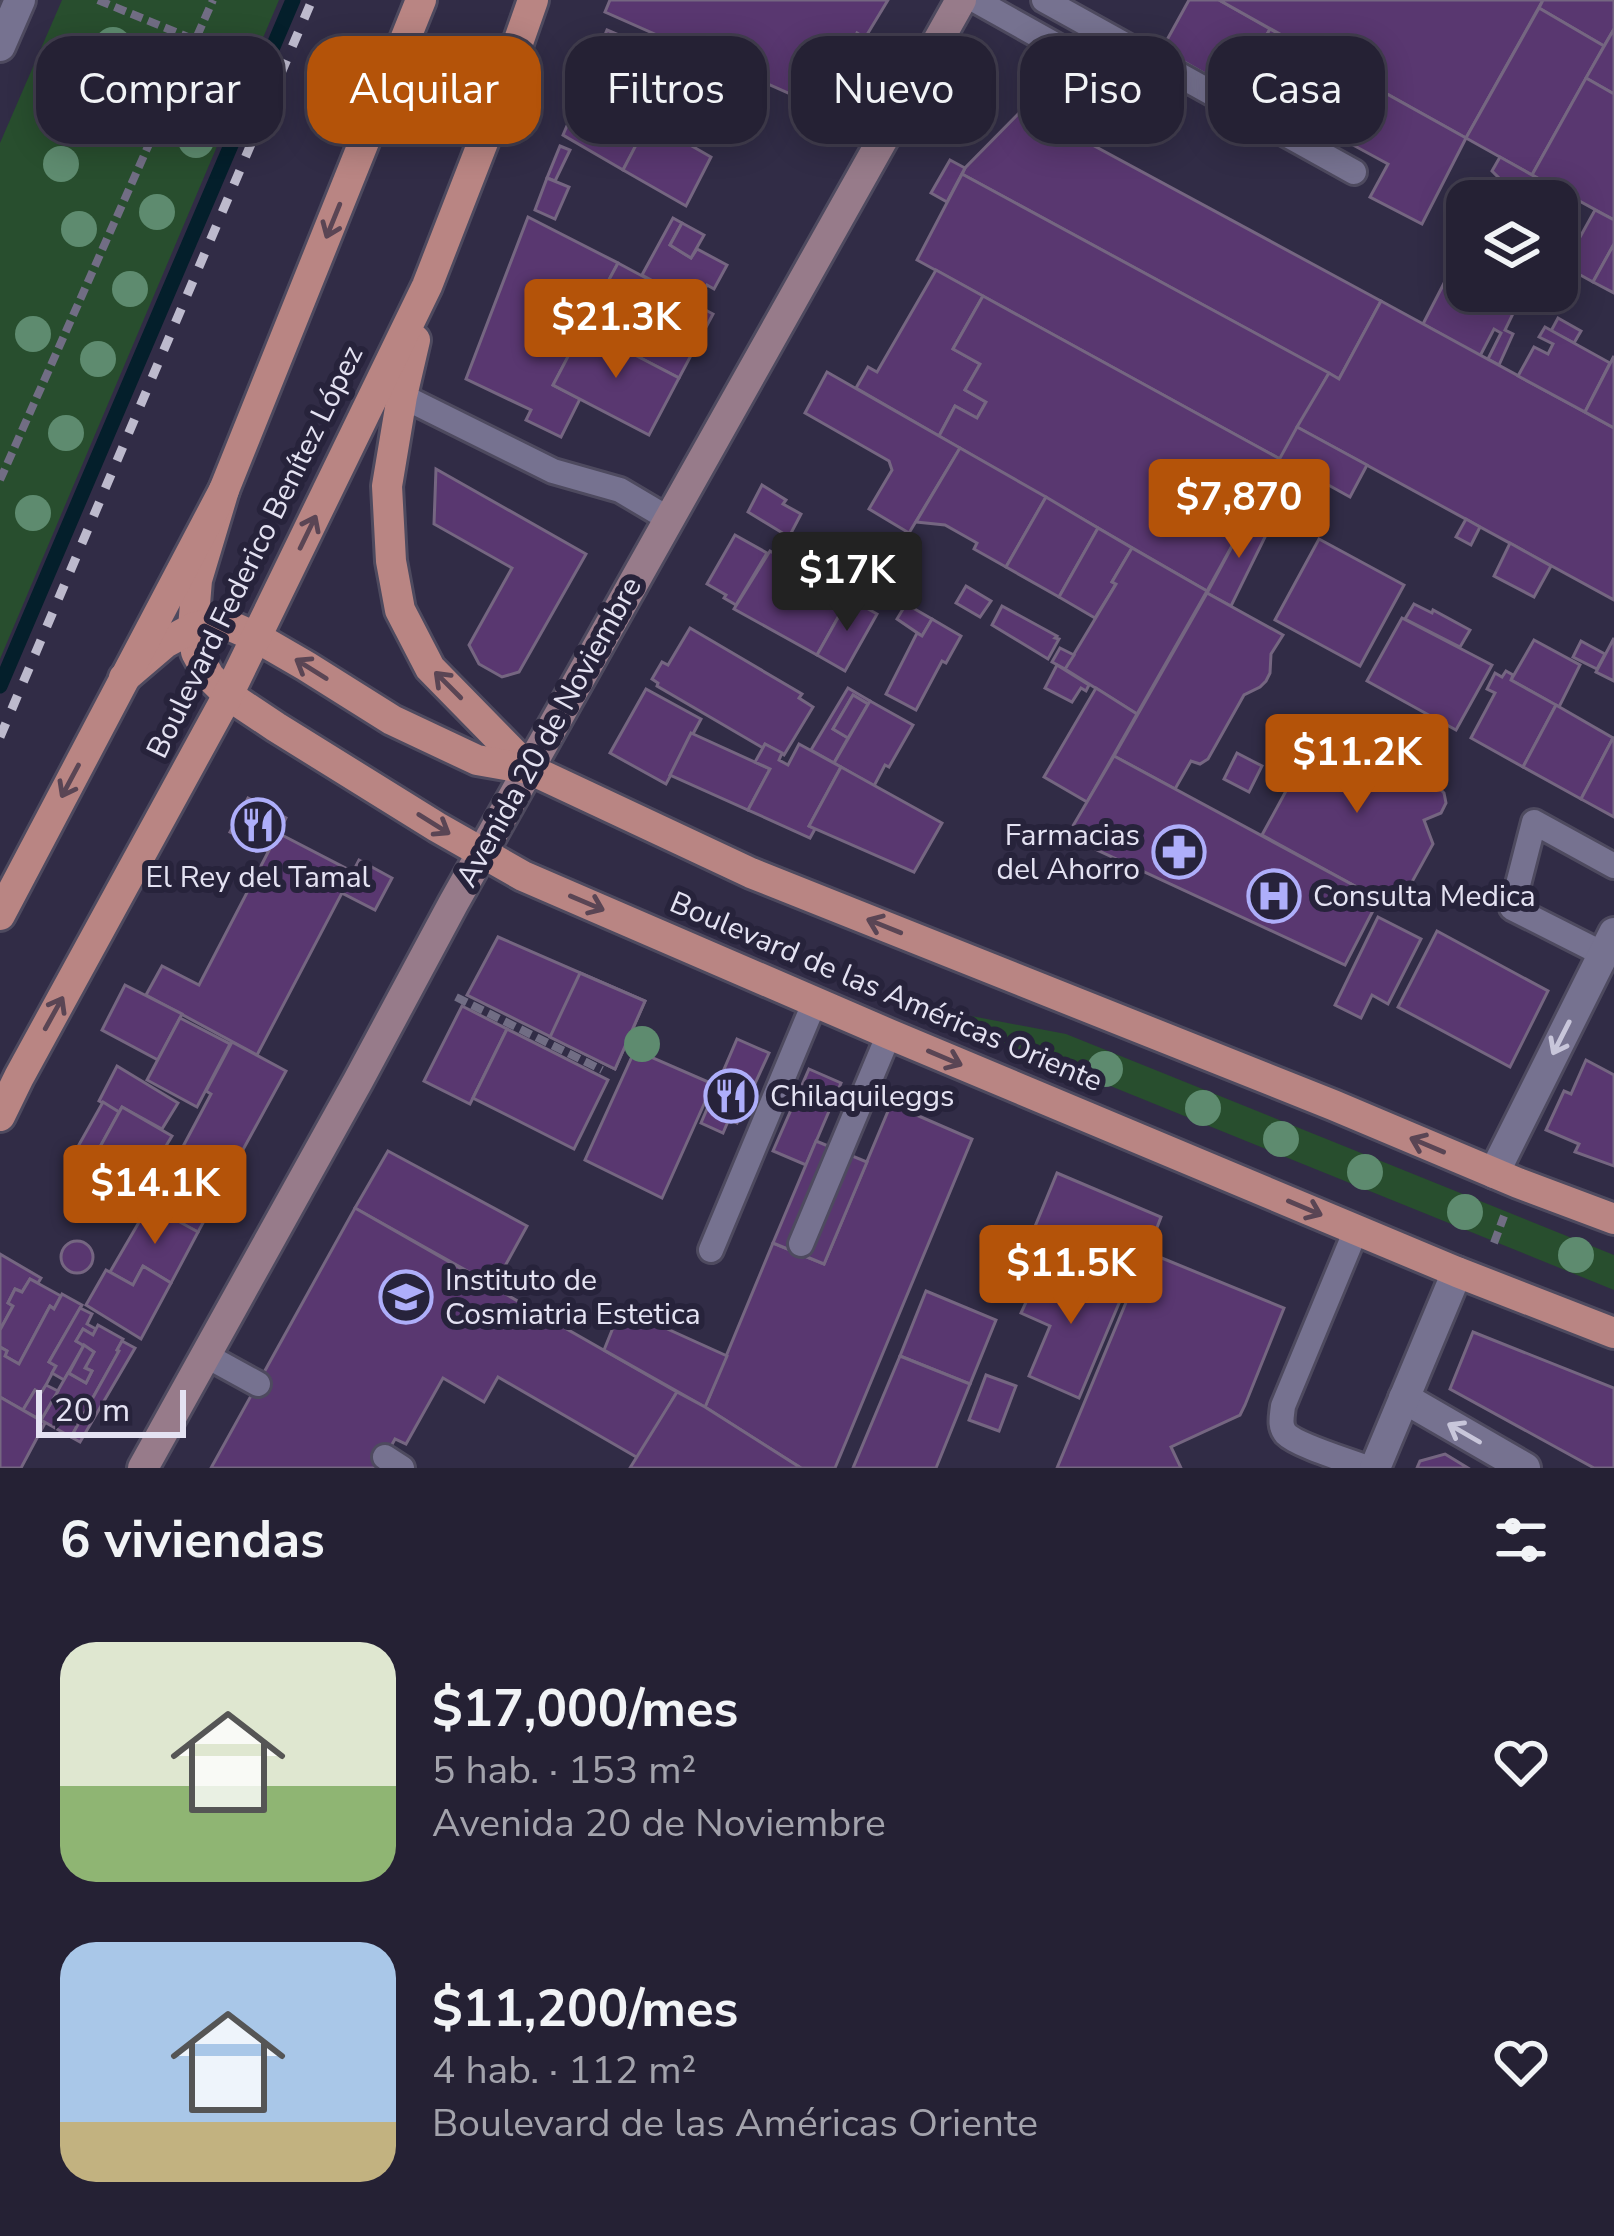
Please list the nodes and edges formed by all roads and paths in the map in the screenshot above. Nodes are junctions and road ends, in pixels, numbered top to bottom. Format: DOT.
graph roads {
  1 [pos="20,0"];
  2 [pos="98,0"];
  3 [pos="213,0"];
  4 [pos="421,0"];
  5 [pos="532,0"];
  6 [pos="962,0"];
  7 [pos="975,0"];
  8 [pos="1044,0"];
  9 [pos="185,36"];
  10 [pos="197,36"];
  11 [pos="941,36"];
  12 [pos="1039,36"];
  13 [pos="0,46"];
  14 [pos="149,144"];
  15 [pos="880,144"];
  16 [pos="1354,172"];
  17 [pos="427,286"];
  18 [pos="402,395"];
  19 [pos="0,480"];
  20 [pos="224,490"];
  21 [pos="669,519"];
  22 [pos="193,628"];
  23 [pos="256,637"];
  24 [pos="124,678"];
  25 [pos="228,695"];
  26 [pos="529,769"];
  27 [pos="482,853"];
  28 [pos="1614,866"];
  29 [pos="0,914"];
  30 [pos="1609,944"];
  31 [pos="456,998"];
  32 [pos="815,1001"];
  33 [pos="890,1034"];
  34 [pos="602,1070"];
  35 [pos="0,1116"];
  36 [pos="1494,1173"];
  37 [pos="1505,1213"];
  38 [pos="1614,1219"];
  39 [pos="1356,1229"];
  40 [pos="1494,1243"];
  41 [pos="801,1244"];
  42 [pos="712,1250"];
  43 [pos="1457,1272"];
  44 [pos="1614,1334"];
  45 [pos="207,1356"];
  46 [pos="258,1384"];
  47 [pos="1404,1398"];
  48 [pos="142,1468"];
  49 [pos="1371,1468"];
  50 [pos="1526,1468"];
  1 -- 13 [label="street"];
  2 -- 9 [label="path"];
  3 -- 10 [label="path"];
  4 -- 20 [label="main road, Boulevard Federico Benítez López, one-way"];
  5 -- 17 [label="main road, Boulevard Federico Benítez López"];
  6 -- 11 [label="main road, Avenida 20 de Noviembre"];
  7 -- 12 [label="lane"];
  8 -- 16 [label="lane"];
  14 -- 19 [label="path"];
  15 -- 21 [label="main road, Avenida 20 de Noviembre"];
  17 -- 18 [label="main road"];
  23 -- 17 [label="main road, Boulevard Federico Benítez López, one-way"];
  18 -- 21 [label="lane"];
  26 -- 18 [label="main road, one-way"];
  20 -- 22 [label="main road, Boulevard de las Américas Oriente"];
  20 -- 24 [label="main road, Boulevard Federico Benítez López"];
  21 -- 26 [label="main road, Avenida 20 de Noviembre"];
  22 -- 23 [label="main road, Boulevard de las Américas Oriente"];
  22 -- 24 [label="main road"];
  22 -- 25 [label="main road, Boulevard de las Américas Oriente"];
  23 -- 25 [label="main road, Boulevard Federico Benítez López"];
  26 -- 23 [label="main road, Boulevard de las Américas Oriente, one-way"];
  24 -- 29 [label="main road, Boulevard Federico Benítez López, one-way"];
  25 -- 27 [label="main road, Boulevard de las Américas Oriente, one-way"];
  35 -- 25 [label="main road, Boulevard Federico Benítez López, one-way"];
  26 -- 27 [label="main road, Avenida 20 de Noviembre"];
  36 -- 26 [label="main road, Boulevard de las Américas Oriente, one-way"];
  27 -- 32 [label="main road, Boulevard de las Américas Oriente, one-way"];
  27 -- 45 [label="main road, Avenida 20 de Noviembre"];
  28 -- 30 [label="lane"];
  30 -- 36 [label="street, one-way"];
  31 -- 34 [label="path"];
  32 -- 33 [label="main road, Boulevard de las Américas Oriente"];
  32 -- 42 [label="lane"];
  33 -- 39 [label="main road, Boulevard de las Américas Oriente, one-way"];
  33 -- 41 [label="lane"];
  36 -- 38 [label="main road, Boulevard de las Américas Oriente"];
  37 -- 40 [label="path"];
  39 -- 43 [label="main road, Boulevard de las Américas Oriente"];
  39 -- 49 [label="lane"];
  43 -- 44 [label="main road, Boulevard de las Américas Oriente"];
  43 -- 47 [label="street"];
  45 -- 46 [label="lane"];
  45 -- 48 [label="main road, Avenida 20 de Noviembre"];
  47 -- 49 [label="street"];
  50 -- 47 [label="street, one-way"];
}
